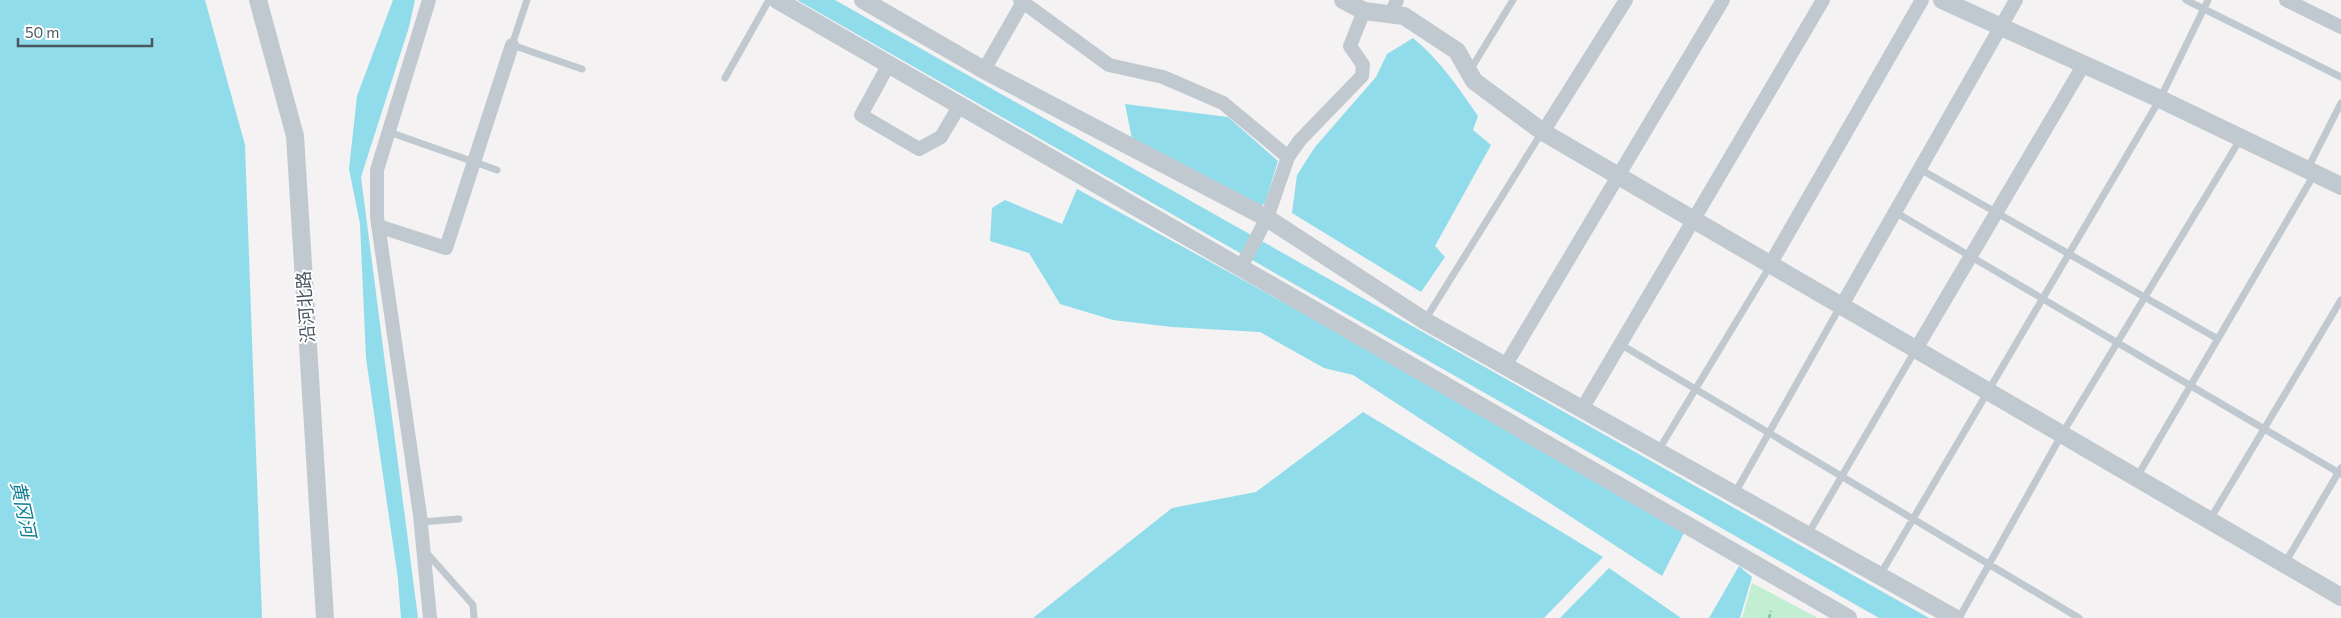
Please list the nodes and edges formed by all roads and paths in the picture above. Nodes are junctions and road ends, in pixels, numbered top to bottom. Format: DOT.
graph roads {
  1 [pos="258,0"];
  2 [pos="429,0"];
  3 [pos="526,0"];
  4 [pos="770,0"];
  5 [pos="777,0"];
  6 [pos="1343,0"];
  7 [pos="1513,0"];
  8 [pos="1626,0"];
  9 [pos="1723,0"];
  10 [pos="1823,0"];
  11 [pos="1922,0"];
  12 [pos="1942,0"];
  13 [pos="2016,0"];
  14 [pos="2186,0"];
  15 [pos="2208,0"];
  16 [pos="2286,0"];
  17 [pos="866,1"];
  18 [pos="1021,1"];
  19 [pos="1394,7"];
  20 [pos="2204,9"];
  21 [pos="1364,11"];
  22 [pos="2002,27"];
  23 [pos="2341,27"];
  24 [pos="512,45"];
  25 [pos="889,64"];
  26 [pos="2084,64"];
  27 [pos="582,70"];
  28 [pos="984,70"];
  29 [pos="1469,72"];
  30 [pos="2341,77"];
  31 [pos="725,78"];
  32 [pos="2160,99"];
  33 [pos="2341,103"];
  34 [pos="960,105"];
  35 [pos="389,132"];
  36 [pos="1542,132"];
  37 [pos="2241,138"];
  38 [pos="1288,156"];
  39 [pos="1920,169"];
  40 [pos="497,170"];
  41 [pos="2311,171"];
  42 [pos="1620,177"];
  43 [pos="2341,186"];
  44 [pos="1895,212"];
  45 [pos="1267,218"];
  46 [pos="1696,219"];
  47 [pos="378,226"];
  48 [pos="1771,263"];
  49 [pos="1241,267"];
  50 [pos="2341,300"];
  51 [pos="1842,305"];
  52 [pos="1425,321"];
  53 [pos="2218,339"];
  54 [pos="1620,344"];
  55 [pos="1916,349"];
  56 [pos="1505,366"];
  57 [pos="1695,389"];
  58 [pos="1989,392"];
  59 [pos="1582,409"];
  60 [pos="1769,433"];
  61 [pos="2062,434"];
  62 [pos="1658,451"];
  63 [pos="2341,468"];
  64 [pos="2341,474"];
  65 [pos="1842,477"];
  66 [pos="2136,478"];
  67 [pos="1735,493"];
  68 [pos="459,519"];
  69 [pos="1913,519"];
  70 [pos="2209,521"];
  71 [pos="420,522"];
  72 [pos="1807,535"];
  73 [pos="423,548"];
  74 [pos="1988,564"];
  75 [pos="2284,564"];
  76 [pos="1880,575"];
  77 [pos="2341,597"];
  78 [pos="1771,611"];
  79 [pos="324,618"];
  80 [pos="430,618"];
  81 [pos="474,618"];
  82 [pos="1769,618"];
  83 [pos="1848,618"];
  84 [pos="1957,618"];
  85 [pos="2079,618"];
  1 -- 79 [label="street, 沿河北路"];
  2 -- 35 [label="street"];
  3 -- 24 [label="lane"];
  4 -- 31 [label="lane"];
  5 -- 25 [label="street"];
  6 -- 21 [label="street"];
  7 -- 29 [label="lane"];
  8 -- 36 [label="street"];
  9 -- 42 [label="street"];
  10 -- 46 [label="street"];
  11 -- 48 [label="street"];
  12 -- 22 [label="street"];
  13 -- 22 [label="street"];
  14 -- 20 [label="lane"];
  15 -- 20 [label="lane"];
  16 -- 23 [label="street"];
  17 -- 28 [label="street"];
  18 -- 28 [label="street"];
  18 -- 38 [label="street"];
  19 -- 21 [label="street"];
  19 -- 29 [label="street"];
  20 -- 30 [label="lane"];
  20 -- 32 [label="lane"];
  21 -- 38 [label="street"];
  22 -- 26 [label="street"];
  22 -- 39 [label="street"];
  24 -- 27 [label="lane"];
  24 -- 47 [label="street"];
  25 -- 34 [label="street"];
  25 -- 34 [label="street"];
  26 -- 32 [label="street"];
  26 -- 55 [label="street"];
  28 -- 45 [label="street"];
  29 -- 36 [label="street"];
  32 -- 37 [label="street"];
  32 -- 58 [label="lane"];
  33 -- 41 [label="lane"];
  34 -- 49 [label="street"];
  35 -- 40 [label="lane"];
  35 -- 47 [label="street"];
  36 -- 42 [label="street"];
  36 -- 52 [label="lane"];
  37 -- 41 [label="street"];
  37 -- 61 [label="lane"];
  38 -- 45 [label="street"];
  39 -- 44 [label="street"];
  39 -- 53 [label="lane"];
  41 -- 43 [label="street"];
  41 -- 53 [label="lane"];
  42 -- 46 [label="street"];
  42 -- 56 [label="street"];
  44 -- 51 [label="street"];
  44 -- 64 [label="lane"];
  45 -- 49 [label="street"];
  45 -- 52 [label="street"];
  46 -- 48 [label="street"];
  46 -- 54 [label="street"];
  47 -- 71 [label="street"];
  48 -- 51 [label="street"];
  48 -- 57 [label="lane"];
  49 -- 83 [label="street"];
  50 -- 70 [label="lane"];
  51 -- 55 [label="street"];
  51 -- 60 [label="lane"];
  52 -- 56 [label="street"];
  53 -- 66 [label="lane"];
  54 -- 57 [label="lane"];
  54 -- 59 [label="street"];
  55 -- 58 [label="street"];
  55 -- 65 [label="lane"];
  56 -- 59 [label="street"];
  57 -- 60 [label="lane"];
  57 -- 62 [label="lane"];
  58 -- 61 [label="street"];
  58 -- 69 [label="lane"];
  59 -- 62 [label="street"];
  60 -- 65 [label="lane"];
  60 -- 67 [label="lane"];
  61 -- 66 [label="street"];
  61 -- 74 [label="lane"];
  62 -- 67 [label="street"];
  63 -- 75 [label="lane"];
  65 -- 69 [label="lane"];
  65 -- 72 [label="lane"];
  66 -- 70 [label="street"];
  67 -- 72 [label="street"];
  68 -- 71 [label="lane"];
  69 -- 74 [label="lane"];
  69 -- 76 [label="lane"];
  70 -- 75 [label="street"];
  71 -- 73 [label="street"];
  72 -- 76 [label="street"];
  73 -- 80 [label="street"];
  73 -- 81 [label="lane"];
  74 -- 84 [label="lane"];
  74 -- 85 [label="lane"];
  75 -- 77 [label="street"];
  76 -- 84 [label="street"];
  78 -- 82 [label="path"];
}
